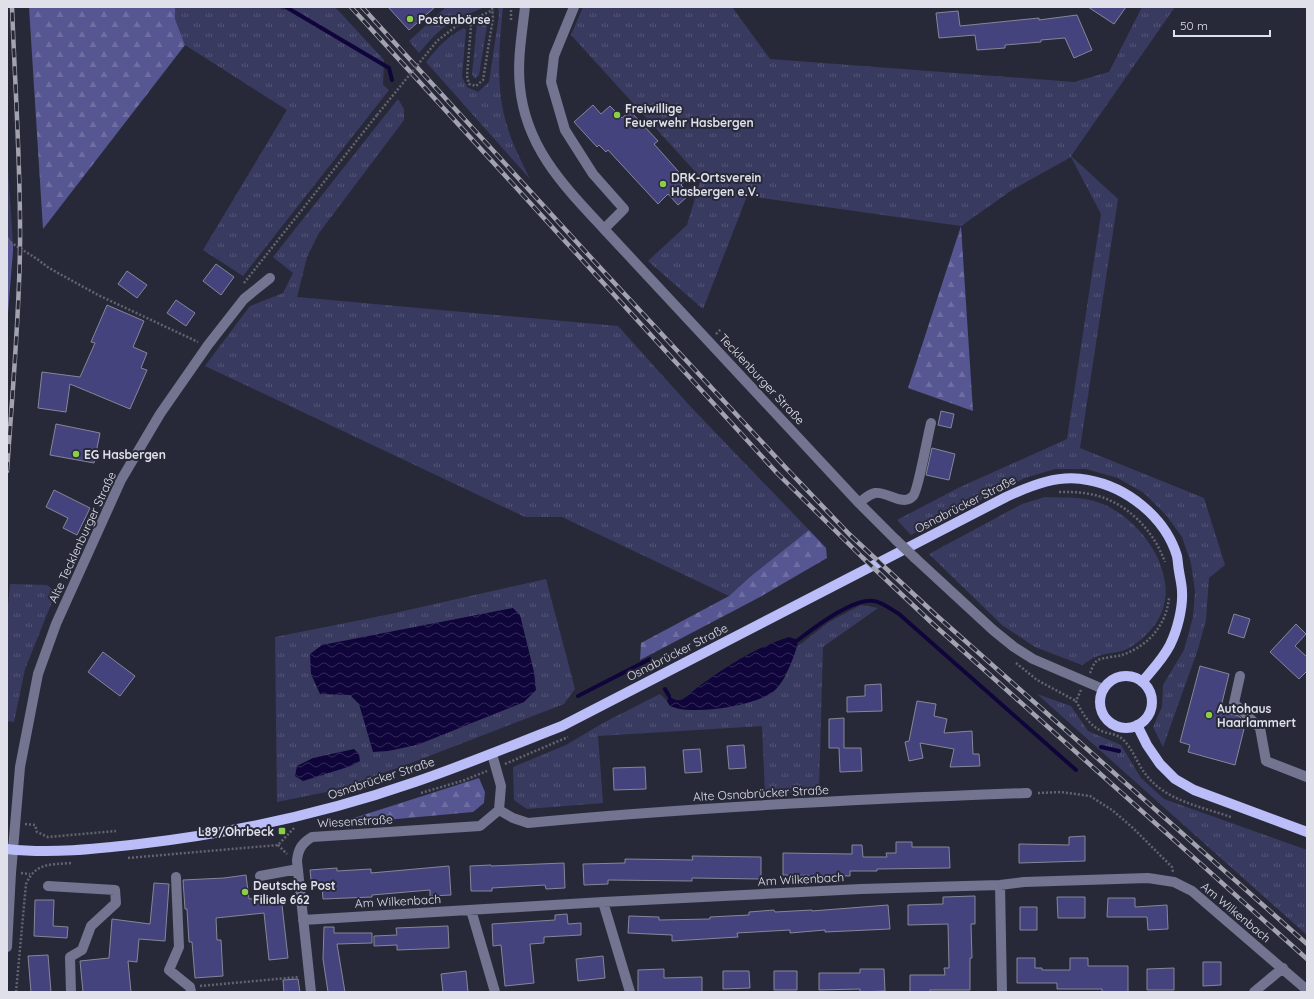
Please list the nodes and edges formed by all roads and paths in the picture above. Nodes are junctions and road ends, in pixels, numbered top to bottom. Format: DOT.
graph roads {
  1 [pos="525,7"];
  2 [pos="574,7"];
  3 [pos="493,8"];
  4 [pos="467,22"];
  5 [pos="604,229"];
  6 [pos="7,240"];
  7 [pos="263,259"];
  8 [pos="270,278"];
  9 [pos="208,345"];
  10 [pos="931,423"];
  11 [pos="1056,491"];
  12 [pos="859,503"];
  13 [pos="1168,567"];
  14 [pos="1170,596"];
  15 [pos="1240,676"];
  16 [pos="1086,681"];
  17 [pos="1142,682"];
  18 [pos="1103,689"];
  19 [pos="1137,725"];
  20 [pos="492,754"];
  21 [pos="1307,777"];
  22 [pos="1027,793"];
  23 [pos="499,810"];
  24 [pos="1234,818"];
  25 [pos="35,825"];
  26 [pos="116,831"];
  27 [pos="1307,832"];
  28 [pos="278,845"];
  29 [pos="10,850"];
  30 [pos="128,858"];
  31 [pos="72,863"];
  32 [pos="298,869"];
  33 [pos="260,876"];
  34 [pos="176,877"];
  35 [pos="1174,882"];
  36 [pos="1000,885"];
  37 [pos="48,886"];
  38 [pos="604,902"];
  39 [pos="471,910"];
  40 [pos="303,920"];
  41 [pos="7,947"];
  42 [pos="1283,968"];
  43 [pos="309,976"];
  44 [pos="190,989"];
  45 [pos="1307,990"];
  46 [pos="16,992"];
  47 [pos="71,992"];
  48 [pos="310,992"];
  49 [pos="495,992"];
  50 [pos="630,992"];
  51 [pos="1002,992"];
  52 [pos="1254,992"];
  1 -- 5 [label="street, Tecklenburger Straße"];
  2 -- 5 [label="street"];
  3 -- 4 [label="path"];
  3 -- 4 [label="path"];
  4 -- 7 [label="path, bridge"];
  5 -- 12 [label="street, Tecklenburger Straße"];
  6 -- 9 [label="path"];
  8 -- 9 [label="street, Alte Tecklenburger Straße"];
  9 -- 29 [label="street, Alte Tecklenburger Straße"];
  10 -- 12 [label="street"];
  11 -- 13 [label="path"];
  12 -- 16 [label="street, Tecklenburger Straße, bridge"];
  14 -- 16 [label="path"];
  15 -- 21 [label="street"];
  16 -- 18 [label="street, Tecklenburger Straße"];
  16 -- 24 [label="path"];
  17 -- 18 [label="main road"];
  17 -- 19 [label="main road"];
  17 -- 20 [label="main road, Osnabrücker Straße"];
  18 -- 19 [label="main road"];
  19 -- 27 [label="main road"];
  20 -- 23 [label="street"];
  20 -- 29 [label="main road, Osnabrücker Straße"];
  22 -- 23 [label="street, Alte Osnabrücker Straße"];
  22 -- 35 [label="path"];
  23 -- 32 [label="street, Wiesenstraße"];
  25 -- 26 [label="path"];
  28 -- 30 [label="path"];
  29 -- 41 [label="street, Alte Tecklenburger Straße"];
  31 -- 46 [label="path"];
  32 -- 33 [label="street"];
  32 -- 40 [label="street, Wiesenstraße"];
  34 -- 44 [label="street"];
  35 -- 36 [label="street, Am Wilkenbach"];
  35 -- 42 [label="street, Am Wilkenbach"];
  36 -- 38 [label="street, Am Wilkenbach"];
  36 -- 51 [label="street"];
  37 -- 47 [label="street"];
  38 -- 39 [label="street, Am Wilkenbach"];
  38 -- 50 [label="street"];
  39 -- 40 [label="street, Am Wilkenbach"];
  39 -- 49 [label="street"];
  40 -- 43 [label="street, Wiesenstraße"];
  42 -- 45 [label="street, Am Wilkenbach"];
  42 -- 52 [label="street"];
  43 -- 44 [label="path"];
  43 -- 48 [label="street, Wiesenstraße"];
}
